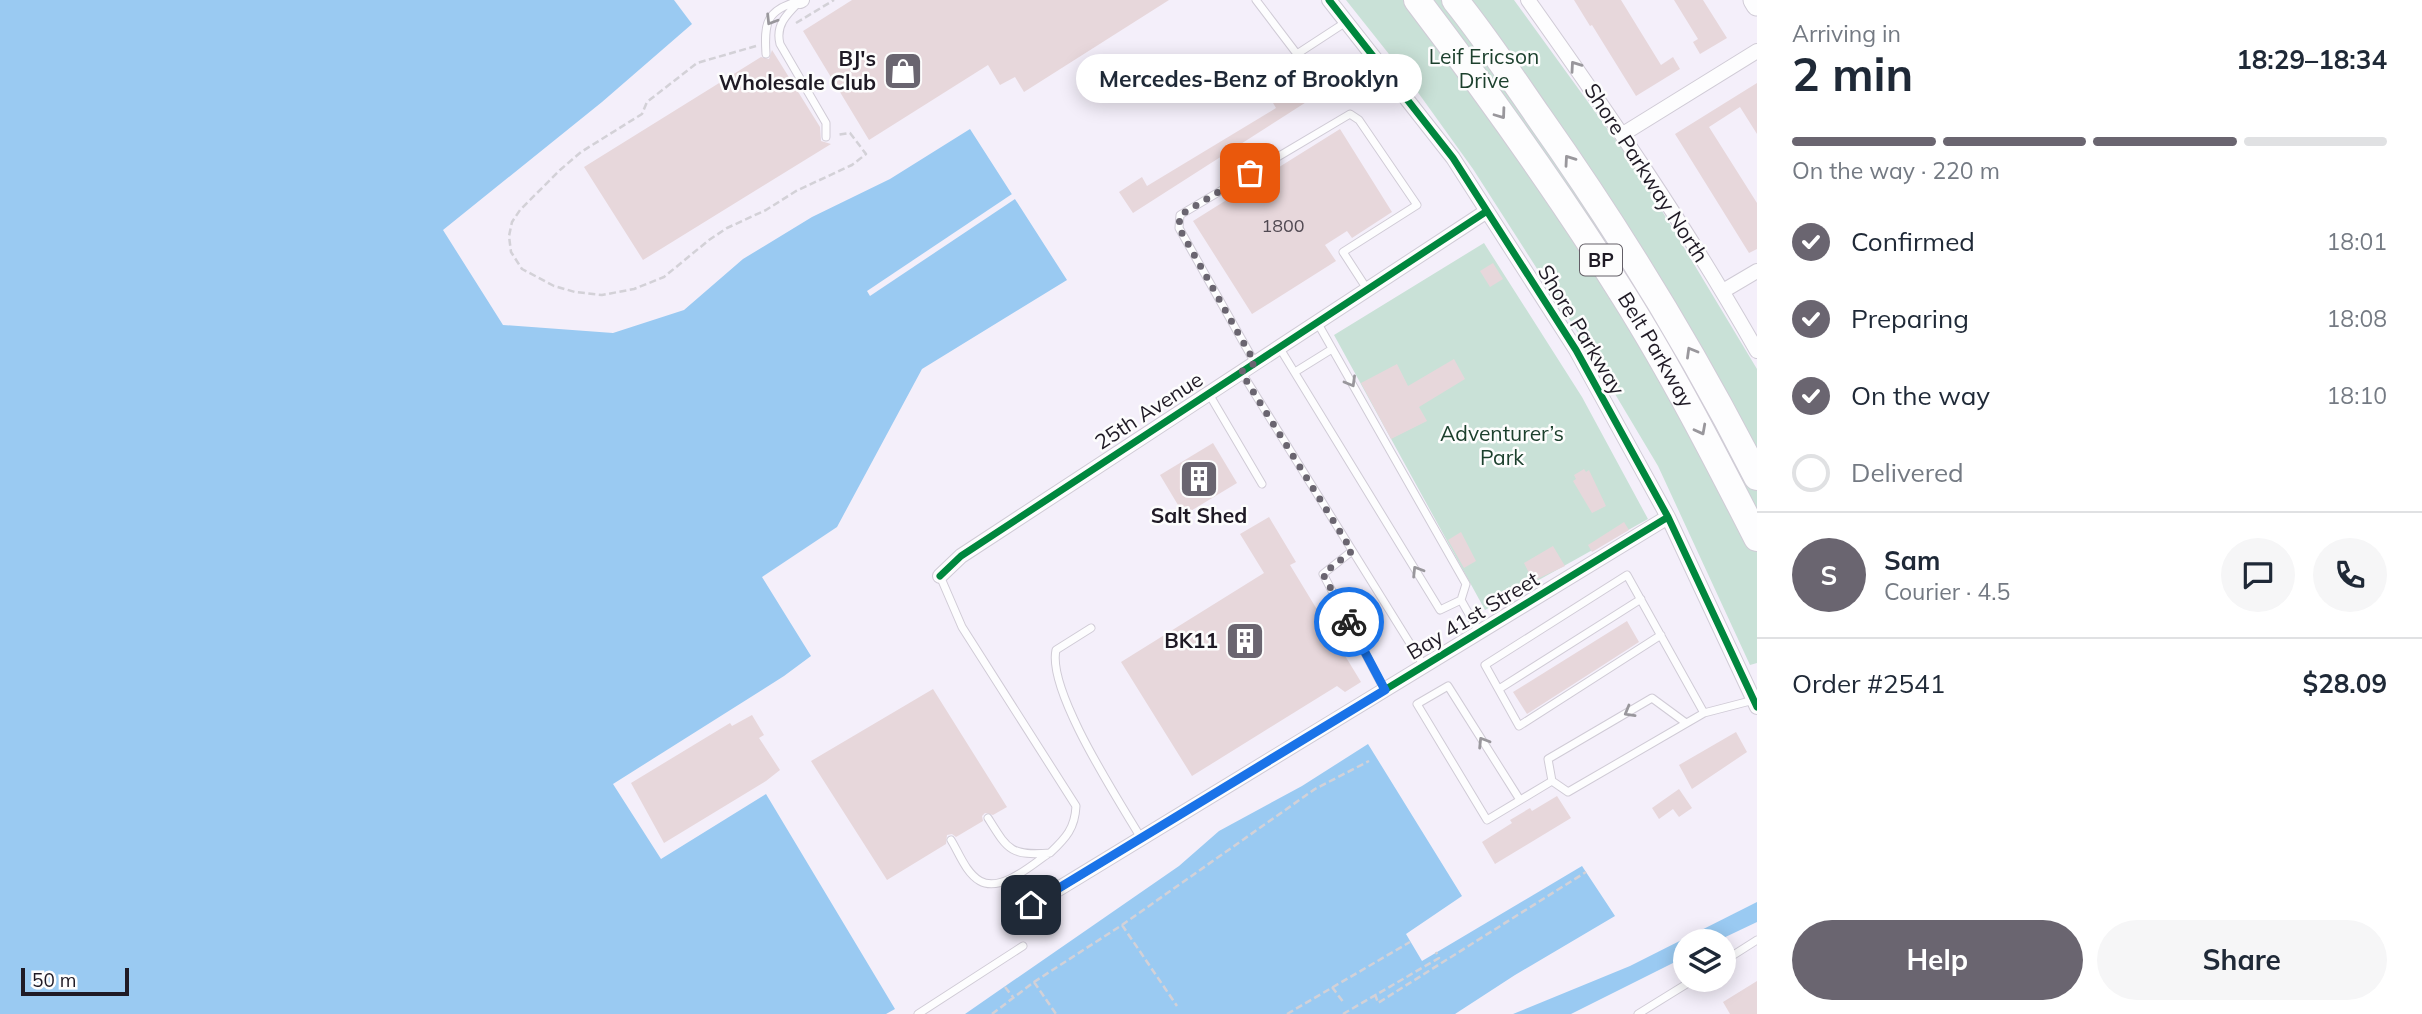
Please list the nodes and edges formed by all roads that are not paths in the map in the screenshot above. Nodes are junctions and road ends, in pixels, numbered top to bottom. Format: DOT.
graph roads {
  1 [pos="1256,0"];
  2 [pos="1329,0"];
  3 [pos="1417,0"];
  4 [pos="1455,0"];
  5 [pos="1528,0"];
  6 [pos="1754,0"];
  7 [pos="801,1"];
  8 [pos="1757,5"];
  9 [pos="1347,22"];
  10 [pos="1757,51"];
  11 [pos="766,54"];
  12 [pos="1623,134"];
  13 [pos="826,136"];
  14 [pos="1487,211"];
  15 [pos="1757,271"];
  16 [pos="1367,290"];
  17 [pos="1723,291"];
  18 [pos="1317,322"];
  19 [pos="1279,347"];
  20 [pos="1332,349"];
  21 [pos="1757,351"];
  22 [pos="1255,363"];
  23 [pos="1241,372"];
  24 [pos="1295,372"];
  25 [pos="1209,393"];
  26 [pos="1757,477"];
  27 [pos="1262,484"];
  28 [pos="1668,517"];
  29 [pos="1757,538"];
  30 [pos="1352,551"];
  31 [pos="940,576"];
  32 [pos="1641,599"];
  33 [pos="1461,600"];
  34 [pos="1091,628"];
  35 [pos="1479,632"];
  36 [pos="1661,635"];
  37 [pos="1424,666"];
  38 [pos="1499,689"];
  39 [pos="1385,690"];
  40 [pos="1756,702"];
  41 [pos="1704,713"];
  42 [pos="1686,723"];
  43 [pos="1552,780"];
  44 [pos="1520,800"];
  45 [pos="988,818"];
  46 [pos="1141,838"];
  47 [pos="951,841"];
  48 [pos="1050,853"];
  49 [pos="1009,919"];
  50 [pos="1757,940"];
  51 [pos="1023,946"];
  52 [pos="1736,953"];
  53 [pos="1674,992"];
  54 [pos="918,1014"];
  55 [pos="1638,1014"];
  1 -- 9 [label="lane"];
  2 -- 9 [label="street, Shore Parkway"];
  3 -- 29 [label="highway, Belt Parkway / BP, one-way"];
  26 -- 4 [label="highway, Belt Parkway / BP, one-way"];
  12 -- 5 [label="street, Shore Parkway North, one-way"];
  6 -- 8 [label="main road"];
  7 -- 11 [label="lane, one-way"];
  7 -- 13 [label="lane"];
  9 -- 14 [label="street, Shore Parkway"];
  10 -- 12 [label="street"];
  12 -- 17 [label="street, Shore Parkway North"];
  14 -- 16 [label="street, 25th Avenue"];
  14 -- 28 [label="street, Shore Parkway"];
  15 -- 17 [label="street"];
  16 -- 18 [label="street, 25th Avenue"];
  16 -- 22 [label="lane"];
  17 -- 21 [label="street, Shore Parkway North"];
  18 -- 19 [label="street, 25th Avenue"];
  18 -- 20 [label="lane"];
  19 -- 22 [label="street, 25th Avenue"];
  19 -- 24 [label="lane"];
  20 -- 24 [label="lane"];
  20 -- 33 [label="lane, one-way"];
  22 -- 23 [label="street, 25th Avenue"];
  23 -- 25 [label="street, 25th Avenue"];
  23 -- 30 [label="lane"];
  33 -- 24 [label="lane, one-way"];
  25 -- 27 [label="lane"];
  25 -- 31 [label="street, 25th Avenue"];
  28 -- 35 [label="street, Bay 41st Street"];
  28 -- 40 [label="street, Shore Parkway"];
  30 -- 37 [label="lane"];
  30 -- 39 [label="lane"];
  31 -- 48 [label="lane"];
  32 -- 36 [label="lane"];
  32 -- 38 [label="lane"];
  32 -- 38 [label="lane"];
  33 -- 35 [label="lane"];
  34 -- 46 [label="lane"];
  35 -- 37 [label="street, Bay 41st Street"];
  36 -- 38 [label="lane"];
  36 -- 41 [label="lane"];
  37 -- 39 [label="street, Bay 41st Street"];
  39 -- 46 [label="street, Bay 41st Street"];
  40 -- 41 [label="lane"];
  41 -- 42 [label="lane"];
  42 -- 43 [label="lane"];
  42 -- 43 [label="lane, one-way"];
  43 -- 44 [label="lane"];
  44 -- 44 [label="lane, one-way"];
  45 -- 48 [label="lane"];
  46 -- 49 [label="street, Bay 41st Street"];
  47 -- 48 [label="lane"];
  50 -- 52 [label="lane"];
  51 -- 54 [label="lane"];
  53 -- 55 [label="lane"];
}
